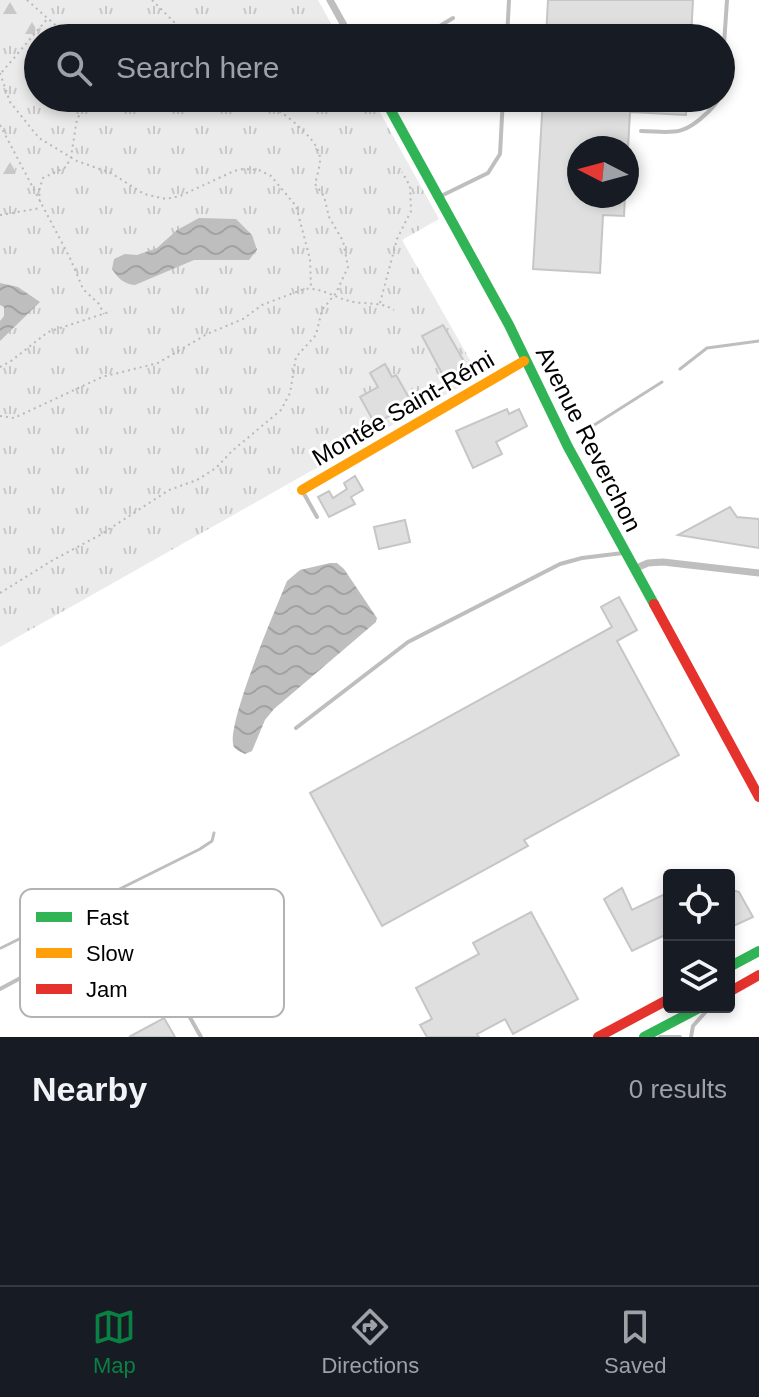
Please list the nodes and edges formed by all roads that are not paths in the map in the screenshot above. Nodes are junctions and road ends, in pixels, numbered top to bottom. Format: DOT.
graph roads {
  1 [pos="330,0"];
  2 [pos="509,0"];
  3 [pos="727,0"];
  4 [pos="453,18"];
  5 [pos="343,24"];
  6 [pos="443,24"];
  7 [pos="508,24"];
  8 [pos="725,24"];
  9 [pos="392,112"];
  10 [pos="502,112"];
  11 [pos="708,112"];
  12 [pos="641,131"];
  13 [pos="439,197"];
  14 [pos="524,361"];
  15 [pos="302,490"];
  16 [pos="317,517"];
  17 [pos="625,552"];
  18 [pos="634,569"];
  19 [pos="759,573"];
  20 [pos="296,728"];
  21 [pos="759,797"];
  22 [pos="759,951"];
  23 [pos="735,964"];
  24 [pos="759,975"];
  25 [pos="20,978"];
  26 [pos="0,989"];
  27 [pos="735,989"];
  28 [pos="663,1002"];
  29 [pos="690,1013"];
  30 [pos="705,1013"];
  31 [pos="190,1017"];
  32 [pos="201,1037"];
  33 [pos="598,1037"];
  34 [pos="644,1037"];
  35 [pos="660,1037"];
  36 [pos="680,1037"];
  37 [pos="691,1037"];
  1 -- 5 [label="street"];
  2 -- 7 [label="lane"];
  3 -- 8 [label="lane"];
  4 -- 6 [label="lane"];
  9 -- 13 [label="street, Avenue Reverchon"];
  10 -- 13 [label="lane"];
  11 -- 12 [label="lane"];
  13 -- 14 [label="street, Avenue Reverchon"];
  14 -- 15 [label="street, Montée Saint-Rémi"];
  14 -- 17 [label="street, Avenue Reverchon"];
  15 -- 16 [label="lane"];
  17 -- 18 [label="street, Avenue Reverchon"];
  17 -- 20 [label="lane"];
  18 -- 19 [label="street"];
  18 -- 21 [label="street, Avenue Reverchon"];
  22 -- 23 [label="street"];
  24 -- 27 [label="street"];
  25 -- 26 [label="lane"];
  28 -- 33 [label="street"];
  29 -- 34 [label="street"];
  30 -- 37 [label="lane"];
  31 -- 32 [label="lane"];
  35 -- 36 [label="lane"];
}
